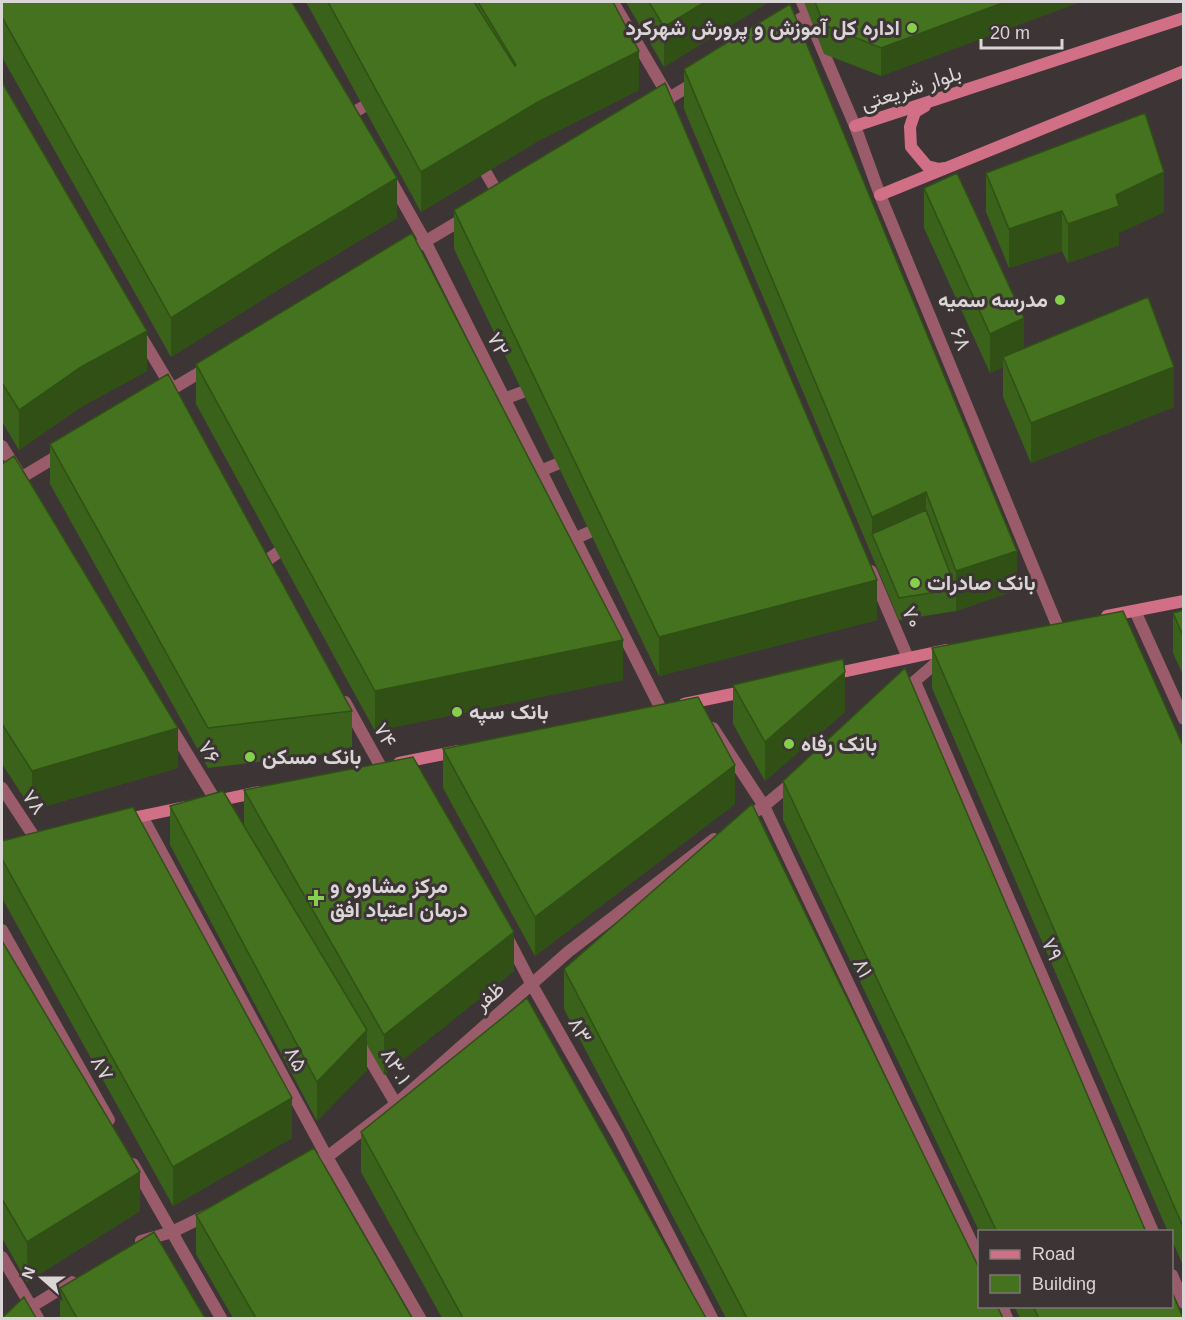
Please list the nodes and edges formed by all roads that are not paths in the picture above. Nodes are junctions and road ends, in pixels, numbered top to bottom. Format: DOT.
graph roads {
  1 [pos="613,2"];
  2 [pos="802,2"];
  3 [pos="807,15"];
  4 [pos="1184,18"];
  5 [pos="778,33"];
  6 [pos="1184,71"];
  7 [pos="709,74"];
  8 [pos="390,92"];
  9 [pos="931,102"];
  10 [pos="672,104"];
  11 [pos="650,110"];
  12 [pos="333,124"];
  13 [pos="855,126"];
  14 [pos="474,151"];
  15 [pos="956,165"];
  16 [pos="386,172"];
  17 [pos="880,195"];
  18 [pos="425,241"];
  19 [pos="394,259"];
  20 [pos="131,318"];
  21 [pos="223,360"];
  22 [pos="547,382"];
  23 [pos="175,394"];
  24 [pos="504,399"];
  25 [pos="152,401"];
  26 [pos="2,446"];
  27 [pos="71,448"];
  28 [pos="581,454"];
  29 [pos="540,471"];
  30 [pos="24,482"];
  31 [pos="2,489"];
  32 [pos="612,523"];
  33 [pos="302,536"];
  34 [pos="574,539"];
  35 [pos="266,561"];
  36 [pos="868,564"];
  37 [pos="1184,601"];
  38 [pos="1136,611"];
  39 [pos="1091,619"];
  40 [pos="1057,625"];
  41 [pos="957,648"];
  42 [pos="908,658"];
  43 [pos="819,676"];
  44 [pos="915,682"];
  45 [pos="764,688"];
  46 [pos="341,695"];
  47 [pos="888,704"];
  48 [pos="161,710"];
  49 [pos="655,710"];
  50 [pos="703,711"];
  51 [pos="1184,719"];
  52 [pos="474,748"];
  53 [pos="375,768"];
  54 [pos="800,777"];
  55 [pos="2,788"];
  56 [pos="271,789"];
  57 [pos="216,801"];
  58 [pos="764,806"];
  59 [pos="142,816"];
  60 [pos="228,821"];
  61 [pos="110,823"];
  62 [pos="35,838"];
  63 [pos="500,923"];
  64 [pos="2,930"];
  65 [pos="532,985"];
  66 [pos="354,1033"];
  67 [pos="396,1104"];
  68 [pos="113,1128"];
  69 [pos="125,1149"];
  70 [pos="327,1157"];
  71 [pos="296,1172"];
  72 [pos="224,1207"];
  73 [pos="1152,1230"];
  74 [pos="172,1232"];
  75 [pos="134,1245"];
  76 [pos="978,1256"];
  77 [pos="2,1257"];
  78 [pos="82,1276"];
  79 [pos="1173,1277"];
  80 [pos="1184,1303"];
  81 [pos="31,1307"];
  82 [pos="19,1318"];
  83 [pos="38,1318"];
  84 [pos="221,1318"];
  85 [pos="420,1318"];
  86 [pos="711,1318"];
  1 -- 10 [label="street"];
  2 -- 3 [label="street, ۶۸"];
  3 -- 5 [label="street"];
  3 -- 13 [label="street, ۶۸"];
  4 -- 9 [label="main road, بلوار شریعتی"];
  6 -- 15 [label="main road"];
  7 -- 10 [label="street"];
  8 -- 12 [label="street"];
  9 -- 13 [label="main road, بلوار شریعتی"];
  9 -- 15 [label="main road"];
  10 -- 11 [label="street"];
  13 -- 17 [label="street, ۶۸"];
  14 -- 18 [label="street"];
  15 -- 17 [label="main road"];
  16 -- 18 [label="street, ۷۲"];
  17 -- 40 [label="street, ۶۸"];
  18 -- 19 [label="street"];
  18 -- 24 [label="street, ۷۲"];
  20 -- 23 [label="street"];
  21 -- 23 [label="street"];
  22 -- 24 [label="street"];
  23 -- 25 [label="street"];
  24 -- 29 [label="street, ۷۲"];
  26 -- 30 [label="street"];
  27 -- 30 [label="street"];
  28 -- 29 [label="street"];
  29 -- 34 [label="street, ۷۲"];
  30 -- 31 [label="street"];
  32 -- 34 [label="street"];
  33 -- 35 [label="street"];
  34 -- 49 [label="street, ۷۲"];
  36 -- 42 [label="street, ۷۰"];
  37 -- 38 [label="main road"];
  38 -- 39 [label="main road"];
  38 -- 51 [label="street"];
  41 -- 42 [label="main road"];
  41 -- 44 [label="street"];
  42 -- 43 [label="main road"];
  44 -- 47 [label="street"];
  44 -- 73 [label="street, ۷۹"];
  45 -- 50 [label="main road"];
  46 -- 53 [label="street, ۷۴"];
  48 -- 57 [label="street, ۷۶"];
  49 -- 50 [label="main road"];
  50 -- 58 [label="street, ۸۱"];
  52 -- 53 [label="main road"];
  54 -- 58 [label="street, ظفر"];
  55 -- 62 [label="street, ۷۸"];
  56 -- 57 [label="main road"];
  57 -- 59 [label="main road"];
  57 -- 60 [label="street"];
  58 -- 65 [label="street, ظفر"];
  58 -- 76 [label="street, ۸۱"];
  59 -- 61 [label="main road"];
  59 -- 70 [label="street, ۸۵"];
  63 -- 65 [label="street, ۸۳"];
  64 -- 68 [label="street, ۸۷"];
  65 -- 67 [label="street, ظفر"];
  65 -- 86 [label="street, ۸۳"];
  66 -- 67 [label="street, ۸۳.۱"];
  67 -- 70 [label="street, ظفر"];
  69 -- 74 [label="street"];
  70 -- 71 [label="street, ظفر"];
  70 -- 85 [label="street, ۸۵"];
  72 -- 74 [label="street"];
  74 -- 75 [label="street"];
  74 -- 84 [label="street"];
  77 -- 81 [label="street"];
  78 -- 81 [label="street"];
  79 -- 80 [label="street"];
  81 -- 82 [label="street"];
  81 -- 83 [label="street"];
}
